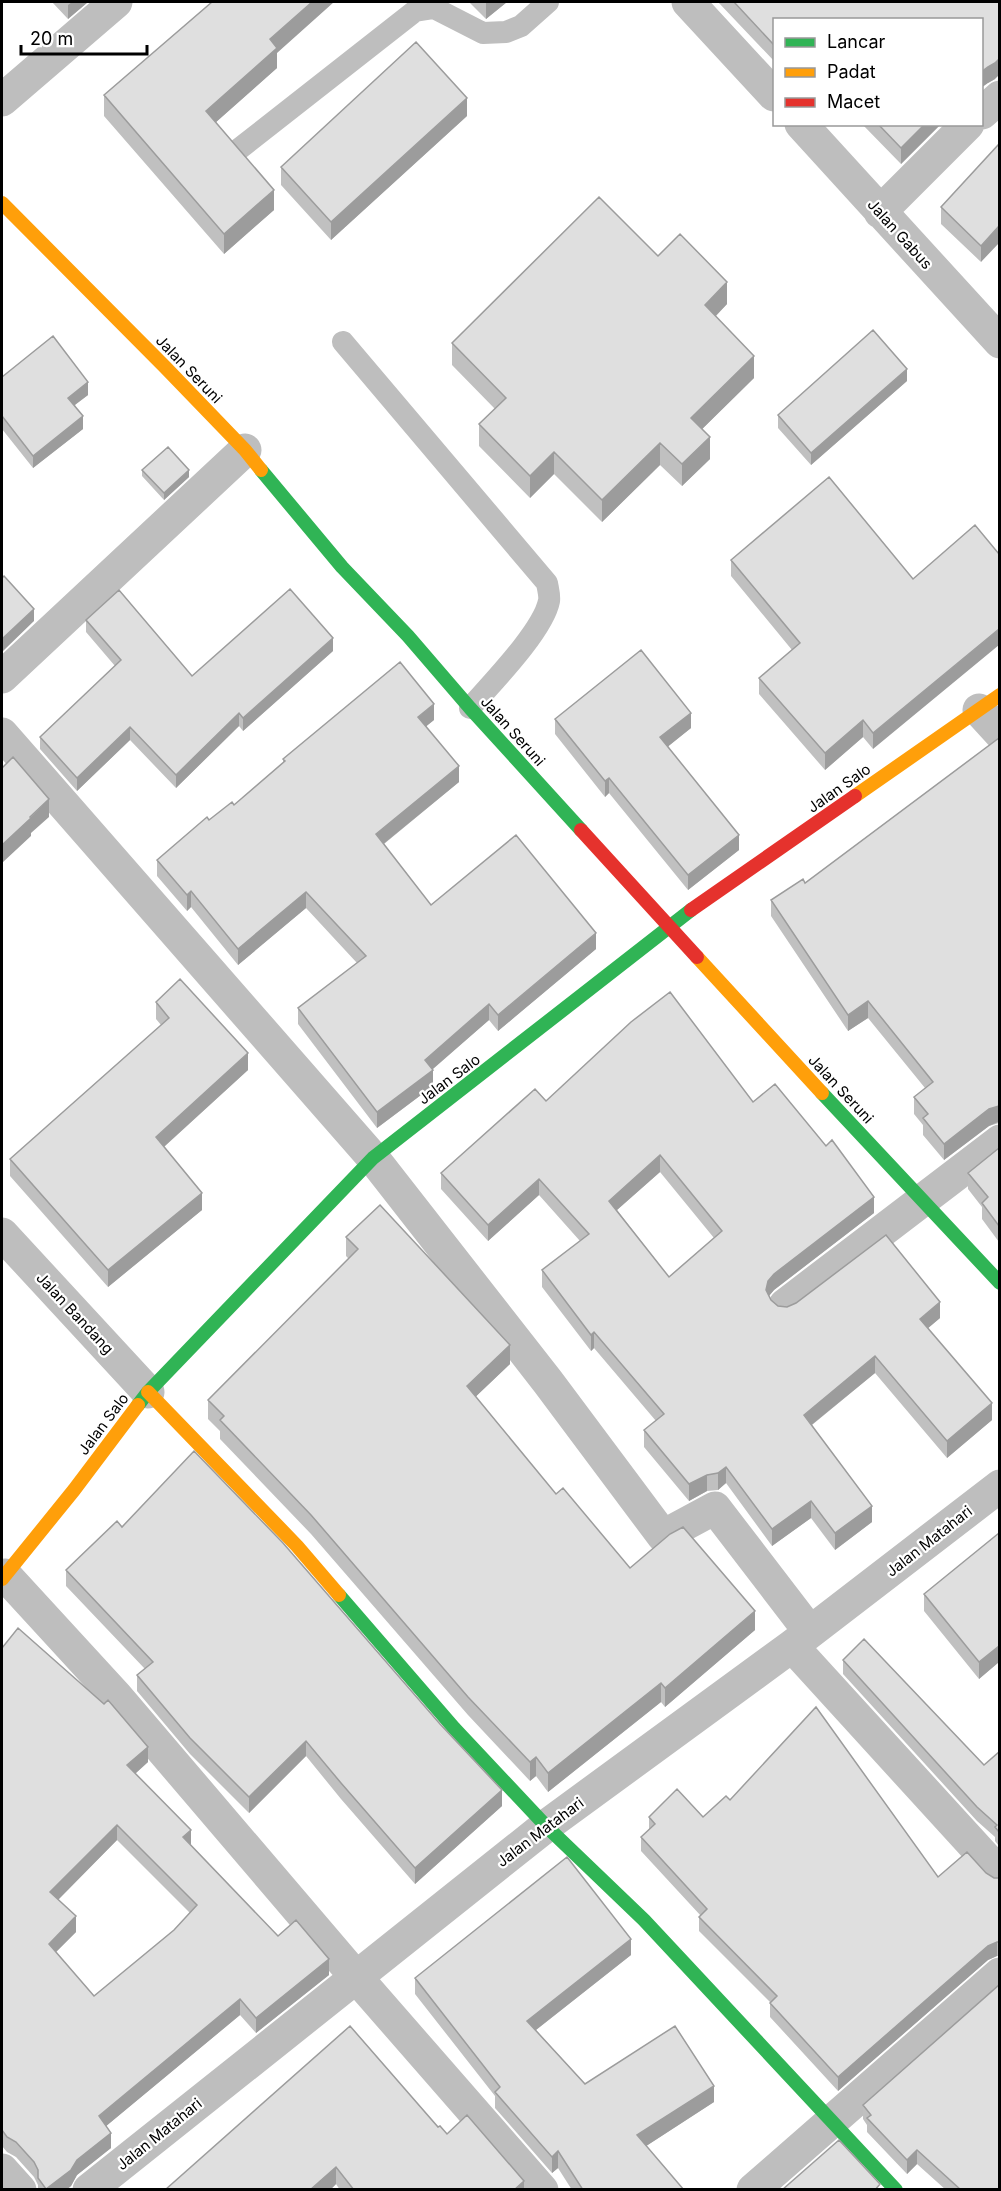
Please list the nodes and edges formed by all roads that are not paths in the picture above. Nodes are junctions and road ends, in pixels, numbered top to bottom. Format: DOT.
graph roads {
  1 [pos="116,2"];
  2 [pos="549,2"];
  3 [pos="688,2"];
  4 [pos="773,94"];
  5 [pos="999,97"];
  6 [pos="2,100"];
  7 [pos="983,111"];
  8 [pos="803,126"];
  9 [pos="966,126"];
  10 [pos="240,149"];
  11 [pos="2,203"];
  12 [pos="880,212"];
  13 [pos="343,342"];
  14 [pos="999,342"];
  15 [pos="245,450"];
  16 [pos="2,677"];
  17 [pos="470,708"];
  18 [pos="993,713"];
  19 [pos="2,735"];
  20 [pos="669,926"];
  21 [pos="999,1140"];
  22 [pos="373,1158"];
  23 [pos="924,1200"];
  24 [pos="2,1234"];
  25 [pos="999,1283"];
  26 [pos="785,1305"];
  27 [pos="148,1392"];
  28 [pos="999,1486"];
  29 [pos="3,1577"];
  30 [pos="801,1639"];
  31 [pos="546,1826"];
  32 [pos="999,1874"];
  33 [pos="999,1974"];
  34 [pos="356,1977"];
  35 [pos="832,2122"];
  36 [pos="2,2170"];
  37 [pos="20,2190"];
  38 [pos="89,2190"];
  39 [pos="542,2190"];
  40 [pos="753,2190"];
  41 [pos="896,2190"];
  1 -- 6 [label="street"];
  2 -- 10 [label="lane"];
  3 -- 4 [label="street"];
  5 -- 7 [label="street"];
  8 -- 12 [label="street, Jalan Gabus"];
  9 -- 12 [label="street"];
  11 -- 15 [label="street, Jalan Seruni"];
  12 -- 14 [label="street, Jalan Gabus"];
  13 -- 17 [label="lane"];
  15 -- 16 [label="street"];
  15 -- 17 [label="street, Jalan Seruni"];
  17 -- 20 [label="street, Jalan Seruni"];
  18 -- 20 [label="street, Jalan Salo"];
  19 -- 22 [label="street"];
  20 -- 22 [label="street, Jalan Salo"];
  20 -- 23 [label="street, Jalan Seruni"];
  21 -- 23 [label="street"];
  22 -- 27 [label="street, Jalan Salo"];
  22 -- 30 [label="street"];
  23 -- 25 [label="street, Jalan Seruni"];
  23 -- 26 [label="street"];
  24 -- 27 [label="street, Jalan Bandang"];
  27 -- 29 [label="street, Jalan Salo"];
  27 -- 31 [label="street"];
  28 -- 30 [label="street, Jalan Matahari"];
  29 -- 34 [label="street"];
  30 -- 31 [label="street, Jalan Matahari"];
  30 -- 32 [label="street"];
  31 -- 34 [label="street, Jalan Matahari"];
  31 -- 35 [label="street"];
  33 -- 35 [label="street"];
  34 -- 38 [label="street, Jalan Matahari"];
  34 -- 39 [label="street"];
  35 -- 40 [label="street"];
  35 -- 41 [label="street"];
  36 -- 37 [label="street"];
}
